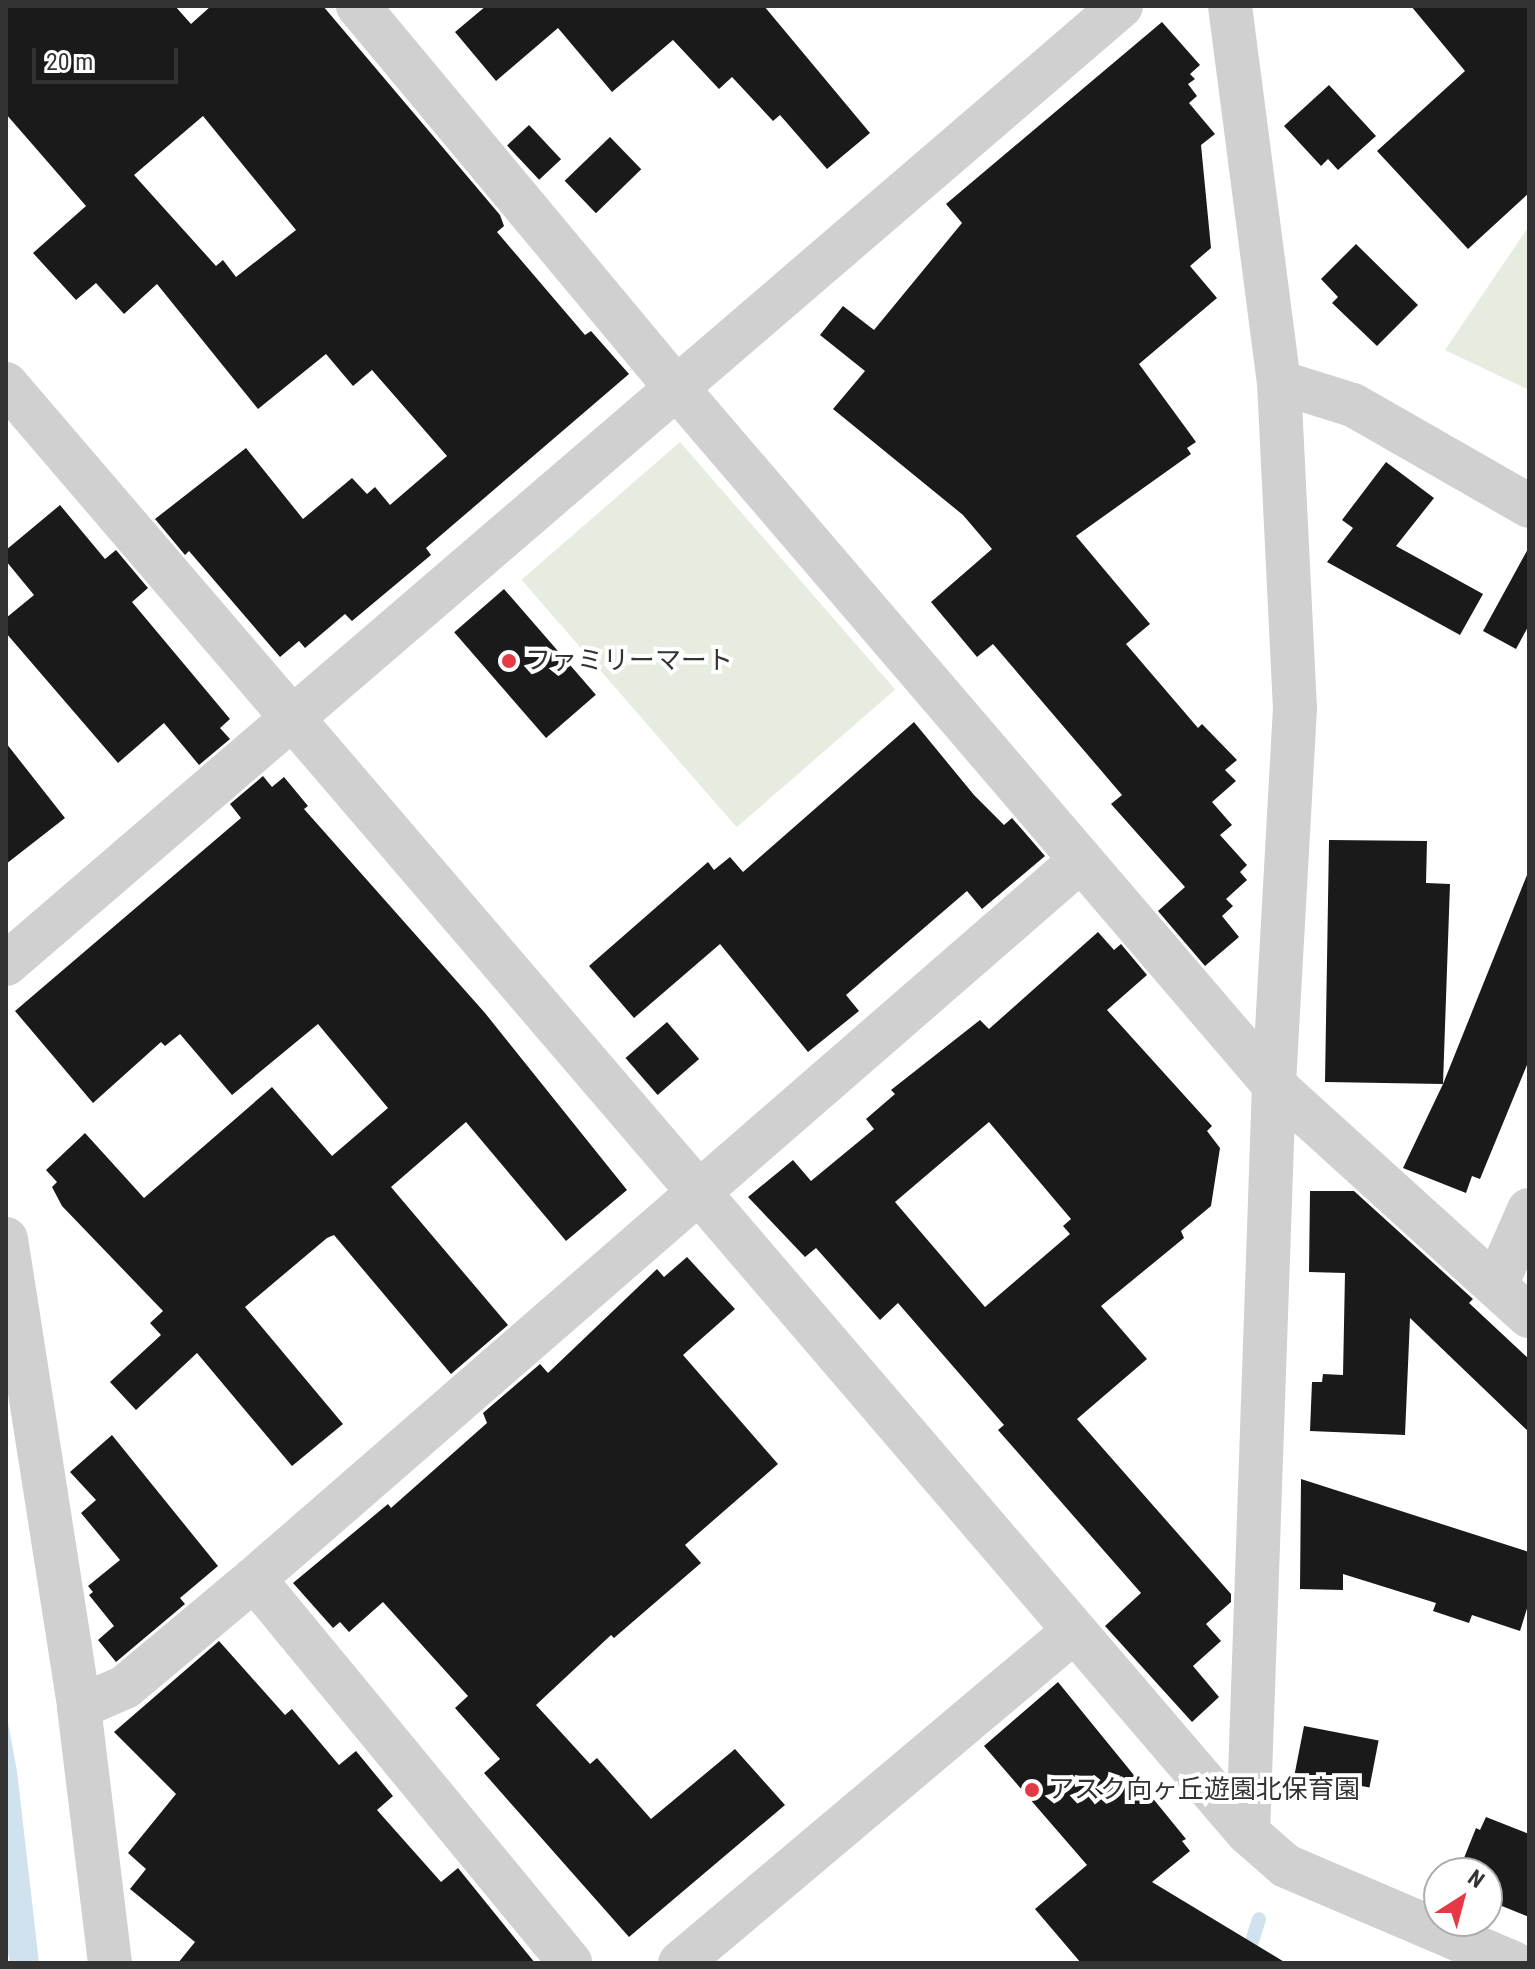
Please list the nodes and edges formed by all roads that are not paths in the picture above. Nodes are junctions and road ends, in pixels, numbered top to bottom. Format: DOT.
graph roads {
  1 [pos="358,6"];
  2 [pos="1121,6"];
  3 [pos="1230,6"];
  4 [pos="1279,382"];
  5 [pos="6,384"];
  6 [pos="676,387"];
  7 [pos="1529,506"];
  8 [pos="289,720"];
  9 [pos="1081,860"];
  10 [pos="6,964"];
  11 [pos="1274,1085"];
  12 [pos="701,1194"];
  13 [pos="1529,1210"];
  14 [pos="6,1239"];
  15 [pos="1496,1285"];
  16 [pos="1529,1316"];
  17 [pos="254,1579"];
  18 [pos="1073,1632"];
  19 [pos="79,1707"];
  20 [pos="1248,1833"];
  21 [pos="110,1963"];
  22 [pos="570,1963"];
  23 [pos="680,1963"];
  24 [pos="1513,1963"];
  1 -- 6 [label="street"];
  2 -- 6 [label="street"];
  3 -- 4 [label="street"];
  4 -- 7 [label="street"];
  4 -- 11 [label="street"];
  5 -- 8 [label="street"];
  6 -- 8 [label="street"];
  6 -- 9 [label="street"];
  8 -- 10 [label="street"];
  8 -- 12 [label="street"];
  9 -- 11 [label="street"];
  9 -- 12 [label="street"];
  11 -- 15 [label="street"];
  11 -- 20 [label="street"];
  12 -- 17 [label="street"];
  12 -- 18 [label="street"];
  13 -- 15 [label="street"];
  14 -- 19 [label="street"];
  15 -- 16 [label="street"];
  17 -- 19 [label="street"];
  17 -- 22 [label="street"];
  18 -- 20 [label="street"];
  18 -- 23 [label="street"];
  19 -- 21 [label="street"];
  20 -- 24 [label="street"];
}
